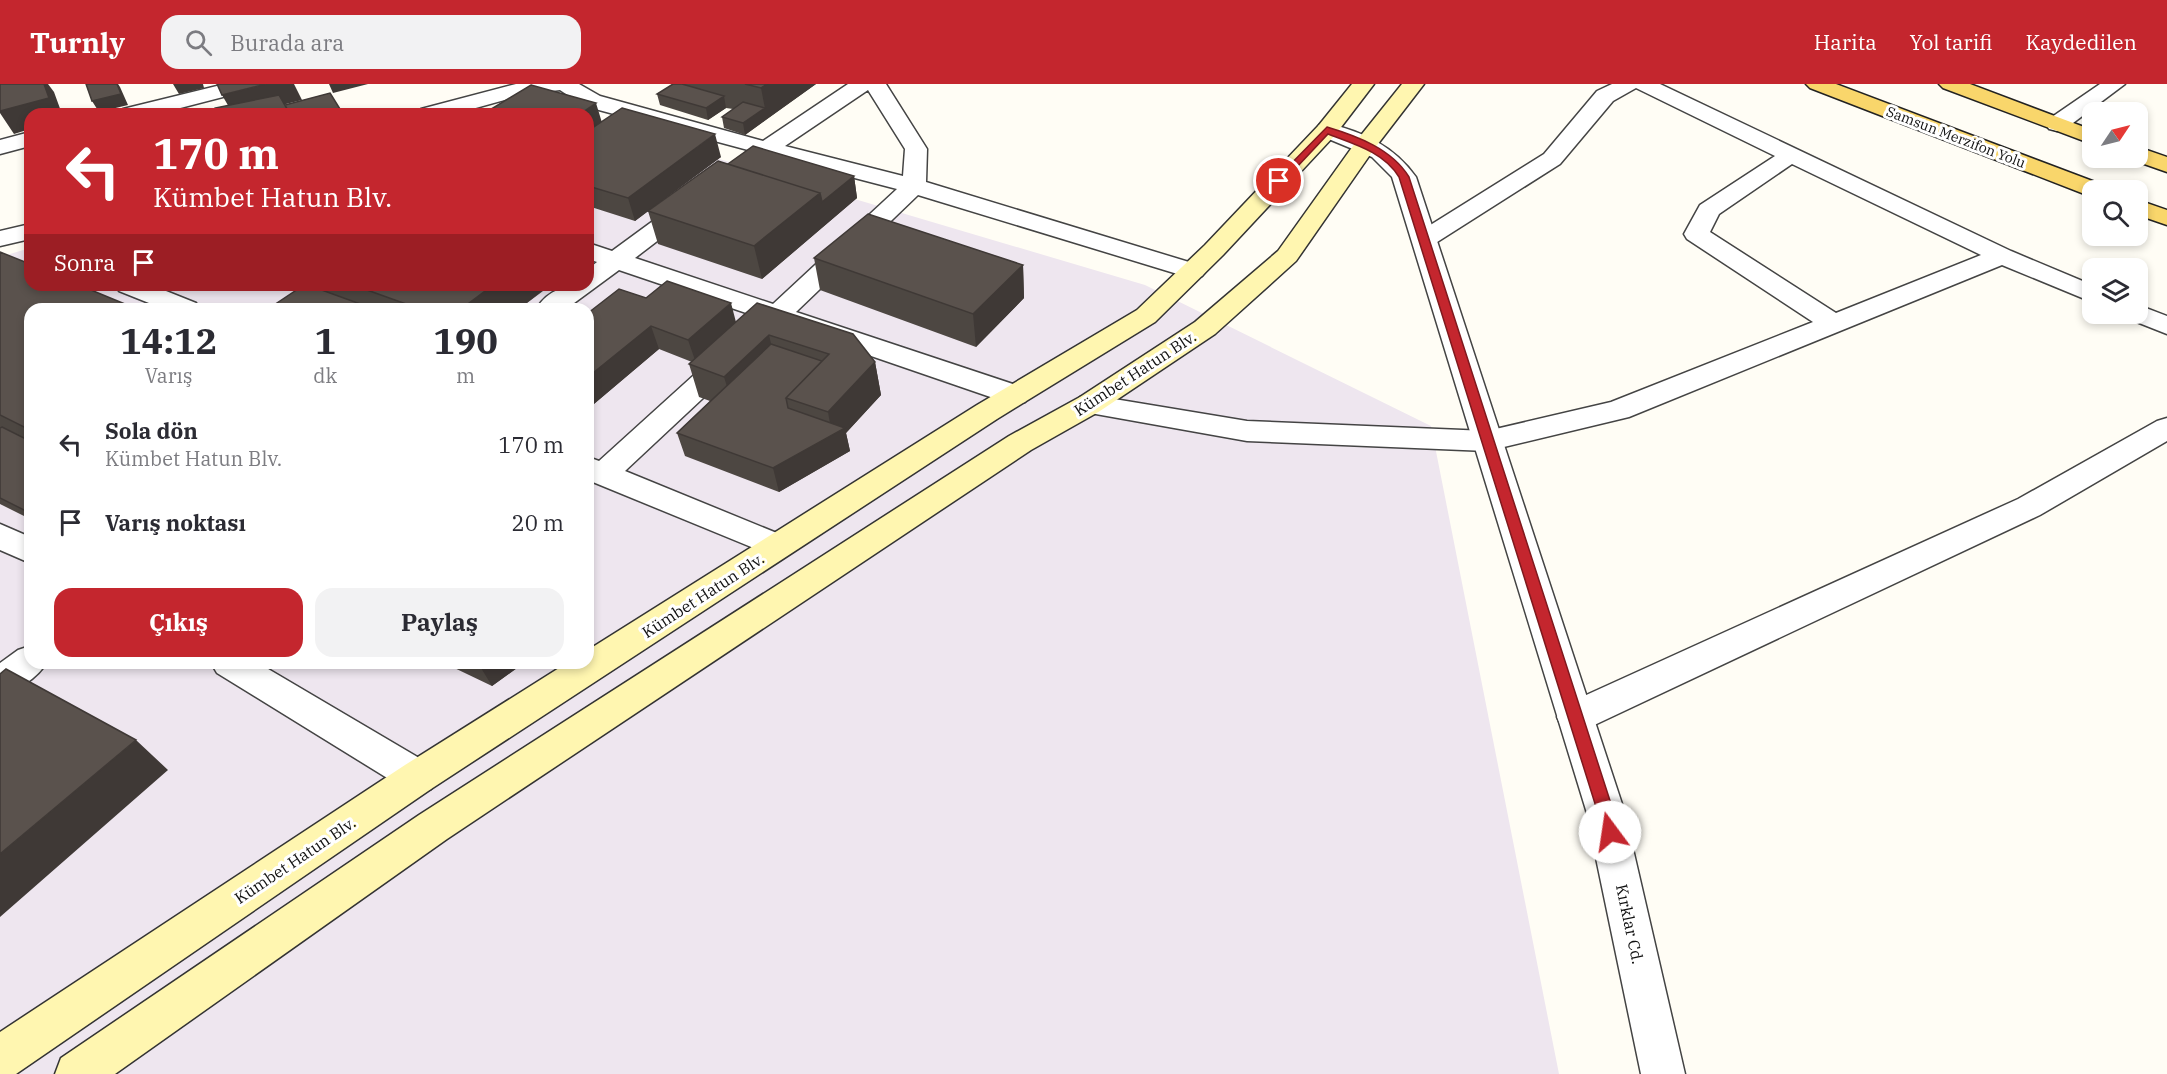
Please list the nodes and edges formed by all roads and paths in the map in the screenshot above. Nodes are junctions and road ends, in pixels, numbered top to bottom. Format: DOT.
graph roads {
  1 [pos="251,84"];
  2 [pos="563,84"];
  3 [pos="862,84"];
  4 [pos="875,84"];
  5 [pos="1363,84"];
  6 [pos="1413,84"];
  7 [pos="1628,84"];
  8 [pos="1643,84"];
  9 [pos="1817,84"];
  10 [pos="1950,84"];
  11 [pos="2114,84"];
  12 [pos="523,86"];
  13 [pos="439,104"];
  14 [pos="155,108"];
  15 [pos="2057,124"];
  16 [pos="1327,130"];
  17 [pos="2082,133"];
  18 [pos="24,141"];
  19 [pos="1366,144"];
  20 [pos="0,147"];
  21 [pos="765,148"];
  22 [pos="1791,155"];
  23 [pos="2148,158"];
  24 [pos="2167,165"];
  25 [pos="737,170"];
  26 [pos="2082,185"];
  27 [pos="914,186"];
  28 [pos="709,190"];
  29 [pos="2148,211"];
  30 [pos="2167,218"];
  31 [pos="24,233"];
  32 [pos="0,239"];
  33 [pos="1425,239"];
  34 [pos="594,253"];
  35 [pos="2002,256"];
  36 [pos="616,260"];
  37 [pos="1193,271"];
  38 [pos="594,276"];
  39 [pos="2082,290"];
  40 [pos="143,291"];
  41 [pos="574,291"];
  42 [pos="172,303"];
  43 [pos="557,303"];
  44 [pos="777,315"];
  45 [pos="2148,317"];
  46 [pos="1833,323"];
  47 [pos="2167,326"];
  48 [pos="1015,395"];
  49 [pos="1090,404"];
  50 [pos="2167,428"];
  51 [pos="1486,441"];
  52 [pos="596,471"];
  53 [pos="0,536"];
  54 [pos="778,546"];
  55 [pos="24,548"];
  56 [pos="24,664"];
  57 [pos="594,664"];
  58 [pos="239,669"];
  59 [pos="586,669"];
  60 [pos="0,682"];
  61 [pos="1575,717"];
  62 [pos="418,777"];
  63 [pos="0,1058"];
  64 [pos="77,1074"];
  65 [pos="1663,1074"];
  1 -- 14 [label="street"];
  2 -- 12 [label="street"];
  2 -- 21 [label="street"];
  3 -- 21 [label="street"];
  4 -- 27 [label="street"];
  5 -- 16 [label="main road, Kümbet Hatun Blv."];
  6 -- 19 [label="main road, Kümbet Hatun Blv."];
  7 -- 33 [label="street"];
  8 -- 22 [label="street"];
  9 -- 26 [label="main road, Samsun Merzifon Yolu"];
  10 -- 15 [label="main road"];
  11 -- 15 [label="street"];
  12 -- 13 [label="street"];
  15 -- 17 [label="main road"];
  16 -- 19 [label="street, Kırklar Cd."];
  16 -- 37 [label="main road, Kümbet Hatun Blv."];
  18 -- 20 [label="street"];
  19 -- 33 [label="street, Kırklar Cd."];
  19 -- 49 [label="main road, Kümbet Hatun Blv."];
  21 -- 25 [label="street"];
  21 -- 27 [label="street"];
  22 -- 35 [label="street"];
  22 -- 46 [label="street"];
  23 -- 24 [label="main road"];
  27 -- 37 [label="street"];
  27 -- 44 [label="street"];
  28 -- 36 [label="street"];
  29 -- 30 [label="main road"];
  31 -- 32 [label="street"];
  33 -- 51 [label="street, Kırklar Cd."];
  34 -- 36 [label="street"];
  35 -- 39 [label="street"];
  35 -- 46 [label="street"];
  36 -- 38 [label="street"];
  36 -- 44 [label="street"];
  37 -- 48 [label="main road, Kümbet Hatun Blv."];
  40 -- 42 [label="street"];
  41 -- 43 [label="street"];
  44 -- 48 [label="street"];
  44 -- 52 [label="street"];
  45 -- 47 [label="street"];
  46 -- 51 [label="street"];
  48 -- 54 [label="main road, Kümbet Hatun Blv."];
  49 -- 51 [label="street"];
  49 -- 64 [label="main road, Kümbet Hatun Blv."];
  50 -- 61 [label="street"];
  51 -- 61 [label="street, Kırklar Cd."];
  52 -- 54 [label="street"];
  53 -- 55 [label="street"];
  54 -- 57 [label="main road, Kümbet Hatun Blv."];
  56 -- 60 [label="street"];
  58 -- 62 [label="street"];
  59 -- 62 [label="main road, Kümbet Hatun Blv."];
  61 -- 65 [label="street, Kırklar Cd."];
  62 -- 63 [label="main road, Kümbet Hatun Blv."];
}
